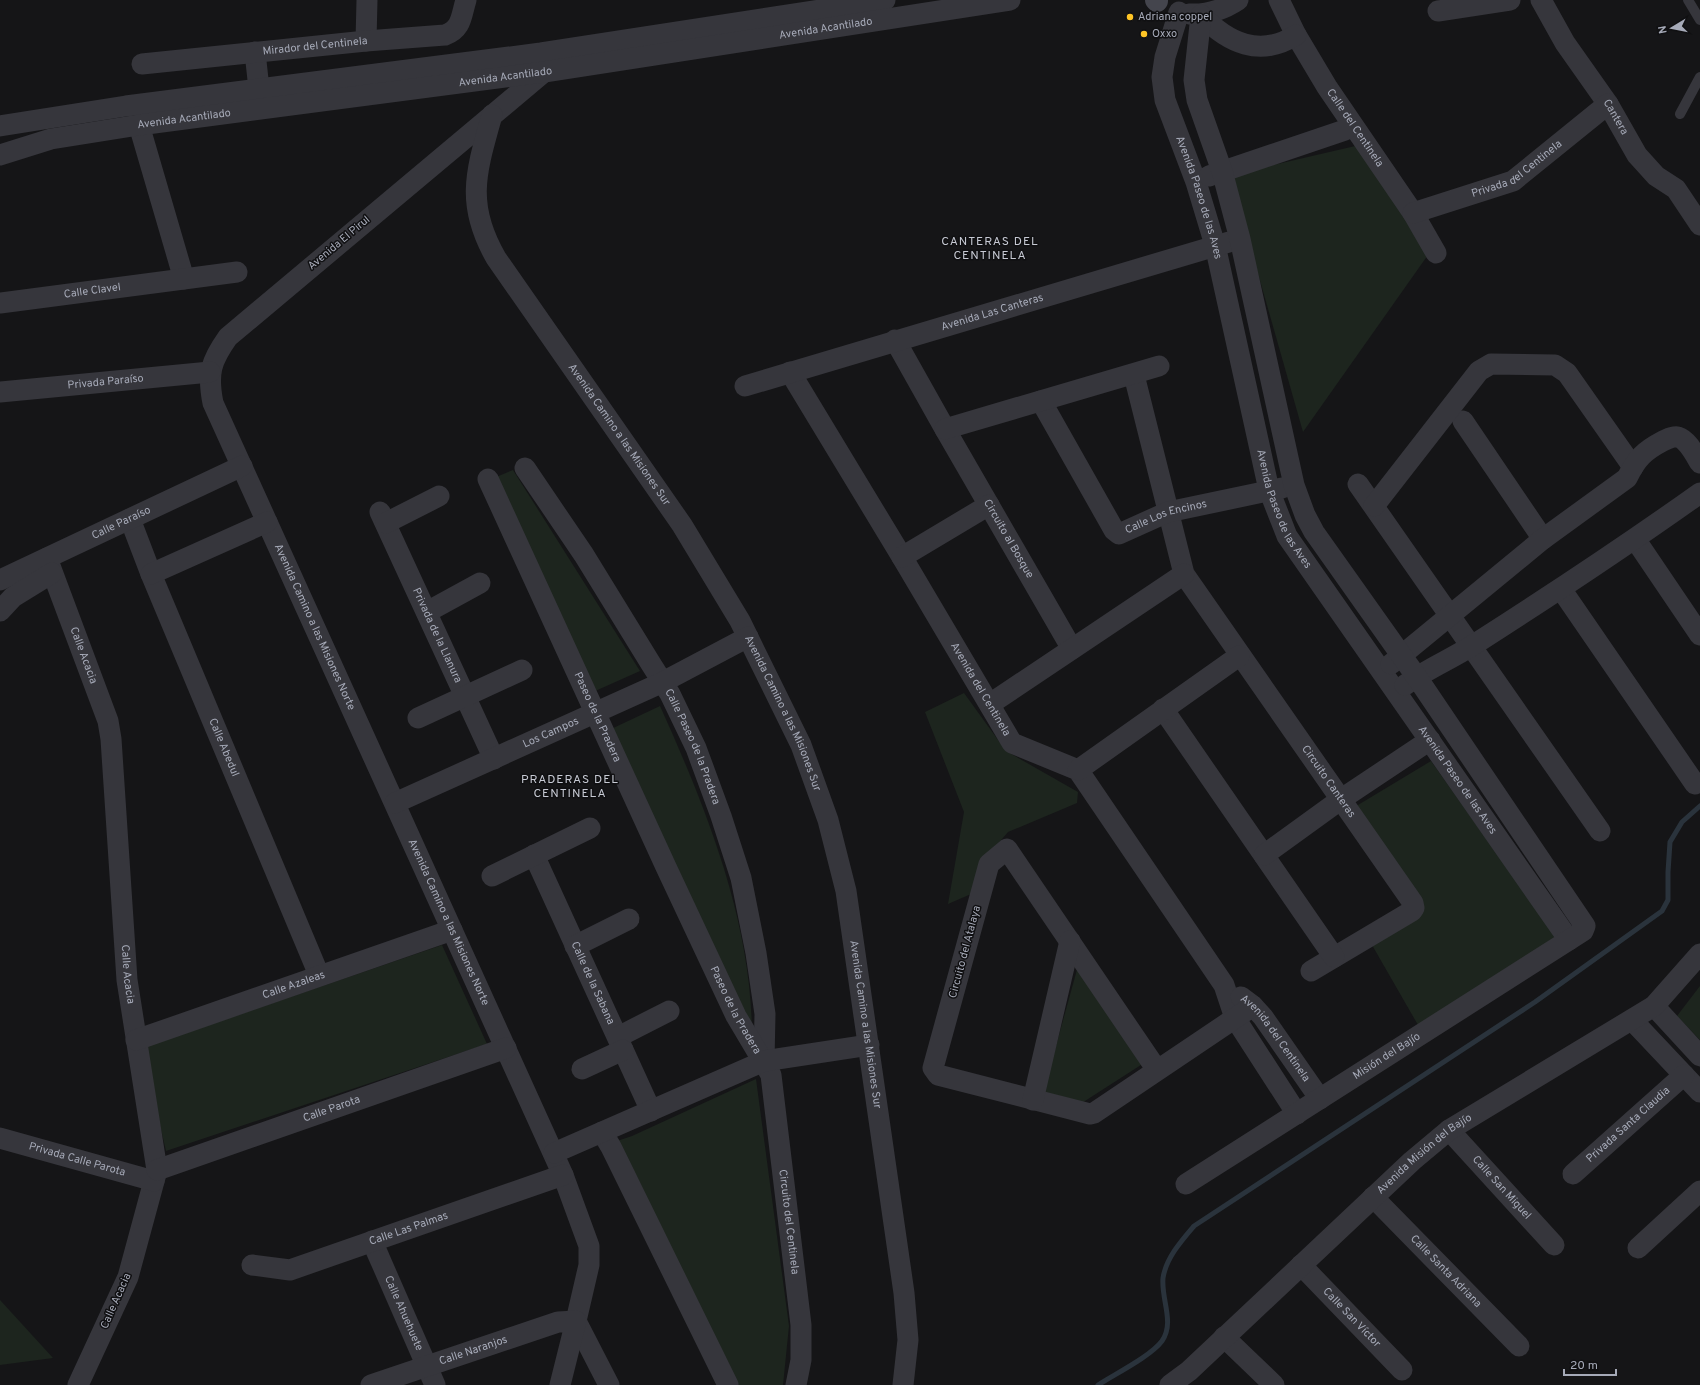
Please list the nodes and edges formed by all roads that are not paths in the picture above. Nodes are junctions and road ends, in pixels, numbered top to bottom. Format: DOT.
graph roads {
  1 [pos="367,0"];
  2 [pos="466,0"];
  3 [pos="885,0"];
  4 [pos="1010,0"];
  5 [pos="1156,0"];
  6 [pos="1238,0"];
  7 [pos="1279,0"];
  8 [pos="1510,0"];
  9 [pos="1541,0"];
  10 [pos="1688,0"];
  11 [pos="1438,11"];
  12 [pos="1179,12"];
  13 [pos="1201,15"];
  14 [pos="1700,20"];
  15 [pos="1296,35"];
  16 [pos="366,41"];
  17 [pos="256,53"];
  18 [pos="542,63"];
  19 [pos="142,64"];
  20 [pos="1700,77"];
  21 [pos="259,89"];
  22 [pos="1608,104"];
  23 [pos="1680,114"];
  24 [pos="492,115"];
  25 [pos="139,125"];
  26 [pos="0,126"];
  27 [pos="1345,130"];
  28 [pos="0,154"];
  29 [pos="1222,171"];
  30 [pos="1196,182"];
  31 [pos="1413,213"];
  32 [pos="1700,225"];
  33 [pos="1240,239"];
  34 [pos="1215,245"];
  35 [pos="1436,253"];
  36 [pos="236,272"];
  37 [pos="184,279"];
  38 [pos="0,303"];
  39 [pos="895,340"];
  40 [pos="1263,340"];
  41 [pos="1237,346"];
  42 [pos="1159,366"];
  43 [pos="210,372"];
  44 [pos="790,372"];
  45 [pos="1134,375"];
  46 [pos="745,386"];
  47 [pos="0,392"];
  48 [pos="1041,402"];
  49 [pos="1463,421"];
  50 [pos="945,429"];
  51 [pos="1700,463"];
  52 [pos="242,466"];
  53 [pos="1632,467"];
  54 [pos="525,468"];
  55 [pos="488,479"];
  56 [pos="1358,484"];
  57 [pos="1294,486"];
  58 [pos="1269,490"];
  59 [pos="1700,494"];
  60 [pos="439,496"];
  61 [pos="989,505"];
  62 [pos="1374,506"];
  63 [pos="1168,512"];
  64 [pos="130,519"];
  65 [pos="267,522"];
  66 [pos="1543,539"];
  67 [pos="1635,539"];
  68 [pos="902,557"];
  69 [pos="50,566"];
  70 [pos="152,574"];
  71 [pos="1184,574"];
  72 [pos="0,580"];
  73 [pos="480,583"];
  74 [pos="1561,589"];
  75 [pos="0,611"];
  76 [pos="427,612"];
  77 [pos="1450,614"];
  78 [pos="1700,635"];
  79 [pos="748,637"];
  80 [pos="1471,647"];
  81 [pos="1072,649"];
  82 [pos="1239,656"];
  83 [pos="1402,657"];
  84 [pos="522,670"];
  85 [pos="1382,670"];
  86 [pos="1416,676"];
  87 [pos="662,683"];
  88 [pos="1396,691"];
  89 [pos="465,696"];
  90 [pos="990,704"];
  91 [pos="1163,709"];
  92 [pos="595,713"];
  93 [pos="418,718"];
  94 [pos="1430,740"];
  95 [pos="494,759"];
  96 [pos="1078,770"];
  97 [pos="1695,784"];
  98 [pos="1340,800"];
  99 [pos="395,803"];
  100 [pos="590,828"];
  101 [pos="1600,831"];
  102 [pos="534,855"];
  103 [pos="1264,855"];
  104 [pos="492,876"];
  105 [pos="629,919"];
  106 [pos="1585,926"];
  107 [pos="452,930"];
  108 [pos="1569,940"];
  109 [pos="1070,941"];
  110 [pos="576,946"];
  111 [pos="1700,954"];
  112 [pos="1334,957"];
  113 [pos="1311,971"];
  114 [pos="319,975"];
  115 [pos="1224,985"];
  116 [pos="1252,1006"];
  117 [pos="1654,1006"];
  118 [pos="669,1011"];
  119 [pos="1235,1018"];
  120 [pos="1632,1020"];
  121 [pos="136,1040"];
  122 [pos="620,1044"];
  123 [pos="869,1045"];
  124 [pos="506,1048"];
  125 [pos="1700,1056"];
  126 [pos="764,1061"];
  127 [pos="582,1069"];
  128 [pos="1157,1070"];
  129 [pos="1684,1075"];
  130 [pos="1700,1092"];
  131 [pos="1320,1099"];
  132 [pos="1033,1100"];
  133 [pos="651,1111"];
  134 [pos="1297,1114"];
  135 [pos="1449,1130"];
  136 [pos="602,1132"];
  137 [pos="0,1138"];
  138 [pos="554,1153"];
  139 [pos="1572,1174"];
  140 [pos="156,1175"];
  141 [pos="563,1175"];
  142 [pos="1186,1184"];
  143 [pos="1700,1191"];
  144 [pos="1373,1197"];
  145 [pos="372,1242"];
  146 [pos="1643,1244"];
  147 [pos="1554,1245"];
  148 [pos="252,1265"];
  149 [pos="1301,1265"];
  150 [pos="576,1321"];
  151 [pos="1224,1337"];
  152 [pos="1519,1346"];
  153 [pos="1402,1370"];
  154 [pos="431,1376"];
  155 [pos="79,1384"];
  156 [pos="371,1385"];
  157 [pos="560,1385"];
  158 [pos="609,1385"];
  159 [pos="728,1385"];
  160 [pos="796,1385"];
  161 [pos="903,1385"];
  162 [pos="1170,1385"];
  163 [pos="1274,1385"];
  1 -- 16 [label="street"];
  2 -- 16 [label="street, Mirador del Centinela"];
  3 -- 18 [label="street, Avenida Acantilado"];
  4 -- 18 [label="street, Avenida Acantilado"];
  5 -- 12 [label="street"];
  6 -- 13 [label="street"];
  7 -- 15 [label="street, Calle del Centinela"];
  8 -- 11 [label="street"];
  9 -- 22 [label="street, Cantera"];
  10 -- 14 [label="lane"];
  12 -- 13 [label="street"];
  12 -- 30 [label="street, Avenida Paseo de las Aves"];
  13 -- 15 [label="street"];
  13 -- 29 [label="street, Avenida Paseo de las Aves"];
  15 -- 31 [label="street, Calle del Centinela"];
  16 -- 17 [label="street, Mirador del Centinela"];
  17 -- 19 [label="street, Mirador del Centinela"];
  17 -- 21 [label="street"];
  18 -- 21 [label="street, Avenida Acantilado"];
  18 -- 24 [label="street, Avenida El Pirul"];
  18 -- 25 [label="street, Avenida Acantilado"];
  20 -- 23 [label="lane"];
  21 -- 26 [label="street, Avenida Acantilado"];
  22 -- 31 [label="street, Privada del Centinela"];
  22 -- 32 [label="street, Cantera"];
  24 -- 43 [label="street, Avenida El Pirul"];
  24 -- 79 [label="street, Avenida Camino a las Misiones Sur"];
  25 -- 28 [label="street, Avenida Acantilado"];
  25 -- 37 [label="street"];
  27 -- 29 [label="street"];
  29 -- 30 [label="street"];
  29 -- 33 [label="street, Avenida Paseo de las Aves"];
  30 -- 34 [label="street, Avenida Paseo de las Aves"];
  31 -- 35 [label="street, Calle del Centinela"];
  33 -- 34 [label="street, Avenida Las Canteras"];
  33 -- 40 [label="street, Avenida Paseo de las Aves"];
  34 -- 39 [label="street, Avenida Las Canteras"];
  34 -- 41 [label="street, Avenida Paseo de las Aves"];
  36 -- 37 [label="street, Calle Clavel"];
  37 -- 38 [label="street, Calle Clavel"];
  39 -- 44 [label="street, Avenida Las Canteras"];
  39 -- 50 [label="street, Circuito al Bosque"];
  40 -- 41 [label="street"];
  40 -- 57 [label="street, Avenida Paseo de las Aves"];
  41 -- 58 [label="street, Avenida Paseo de las Aves"];
  42 -- 45 [label="street"];
  43 -- 47 [label="street, Privada Paraíso"];
  43 -- 52 [label="street, Avenida El Pirul"];
  44 -- 46 [label="street, Avenida Las Canteras"];
  44 -- 68 [label="street, Avenida del Centinela"];
  45 -- 48 [label="street"];
  45 -- 63 [label="street"];
  48 -- 50 [label="street"];
  48 -- 63 [label="street, Calle Los Encinos"];
  49 -- 66 [label="street"];
  50 -- 61 [label="street, Circuito al Bosque"];
  51 -- 53 [label="street"];
  52 -- 64 [label="street, Calle Paraíso"];
  52 -- 65 [label="street, Avenida Camino a las Misiones Norte"];
  53 -- 62 [label="street"];
  53 -- 66 [label="street"];
  54 -- 87 [label="street, Calle Paseo de la Pradera"];
  55 -- 92 [label="street, Paseo de la Pradera"];
  56 -- 62 [label="street"];
  57 -- 58 [label="street, Calle Los Encinos"];
  57 -- 83 [label="street, Avenida Paseo de las Aves"];
  58 -- 63 [label="street, Calle Los Encinos"];
  58 -- 85 [label="street, Avenida Paseo de las Aves"];
  59 -- 67 [label="street"];
  60 -- 76 [label="street, Privada de la Llanura"];
  61 -- 68 [label="street"];
  61 -- 81 [label="street, Circuito al Bosque"];
  62 -- 77 [label="street"];
  63 -- 71 [label="street"];
  64 -- 69 [label="street, Calle Paraíso"];
  64 -- 70 [label="street, Calle Abedul"];
  65 -- 70 [label="street"];
  65 -- 99 [label="street, Avenida Camino a las Misiones Norte"];
  66 -- 77 [label="street"];
  67 -- 74 [label="street"];
  67 -- 78 [label="street"];
  68 -- 90 [label="street, Avenida del Centinela"];
  69 -- 72 [label="street, Calle Paraíso"];
  69 -- 75 [label="street"];
  69 -- 121 [label="street, Calle Acacia"];
  70 -- 114 [label="street, Calle Abedul"];
  71 -- 81 [label="street"];
  71 -- 82 [label="street"];
  73 -- 76 [label="street"];
  74 -- 80 [label="street"];
  74 -- 97 [label="street"];
  76 -- 89 [label="street, Privada de la Llanura"];
  77 -- 80 [label="street"];
  77 -- 83 [label="street"];
  79 -- 87 [label="street, Los Campos"];
  79 -- 123 [label="street, Avenida Camino a las Misiones Sur"];
  80 -- 86 [label="street"];
  80 -- 101 [label="street"];
  81 -- 90 [label="street"];
  82 -- 91 [label="street"];
  82 -- 98 [label="street, Circuito Canteras"];
  83 -- 85 [label="street"];
  83 -- 86 [label="street, Avenida Paseo de las Aves"];
  84 -- 89 [label="street"];
  85 -- 88 [label="street, Avenida Paseo de las Aves"];
  86 -- 88 [label="street"];
  86 -- 106 [label="street, Avenida Paseo de las Aves"];
  87 -- 92 [label="street, Los Campos"];
  87 -- 126 [label="street, Calle Paseo de la Pradera"];
  88 -- 94 [label="street, Avenida Paseo de las Aves"];
  89 -- 93 [label="street"];
  89 -- 95 [label="street, Privada de la Llanura"];
  90 -- 96 [label="street, Avenida del Centinela"];
  91 -- 96 [label="street"];
  91 -- 103 [label="street"];
  92 -- 95 [label="street, Los Campos"];
  92 -- 126 [label="street, Paseo de la Pradera"];
  94 -- 98 [label="street"];
  94 -- 108 [label="street, Avenida Paseo de las Aves"];
  95 -- 99 [label="street, Los Campos"];
  96 -- 115 [label="street, Avenida del Centinela"];
  98 -- 103 [label="street"];
  98 -- 112 [label="street, Circuito Canteras"];
  99 -- 107 [label="street, Avenida Camino a las Misiones Norte"];
  100 -- 102 [label="street"];
  102 -- 104 [label="street"];
  102 -- 110 [label="street, Calle de la Sabana"];
  103 -- 112 [label="street"];
  105 -- 110 [label="street"];
  106 -- 108 [label="street, Misión del Bajío"];
  107 -- 114 [label="street, Calle Azaleas"];
  107 -- 124 [label="street, Avenida Camino a las Misiones Norte"];
  108 -- 131 [label="street, Misión del Bajío"];
  109 -- 128 [label="street, Circuito del Atalaya"];
  109 -- 132 [label="street"];
  109 -- 132 [label="street, Circuito del Atalaya"];
  110 -- 122 [label="street, Calle de la Sabana"];
  111 -- 117 [label="street, Avenida Misión del Bajío"];
  112 -- 113 [label="street, Circuito Canteras"];
  114 -- 121 [label="street, Calle Azaleas"];
  115 -- 116 [label="street, Avenida del Centinela"];
  115 -- 119 [label="street, Avenida del Centinela"];
  116 -- 119 [label="street, Circuito del Atalaya"];
  116 -- 131 [label="street, Avenida del Centinela"];
  117 -- 120 [label="street, Avenida Misión del Bajío"];
  117 -- 125 [label="street"];
  118 -- 122 [label="street"];
  119 -- 128 [label="street, Circuito del Atalaya"];
  119 -- 134 [label="street, Avenida del Centinela"];
  120 -- 129 [label="street"];
  120 -- 135 [label="street, Avenida Misión del Bajío"];
  121 -- 140 [label="street, Calle Acacia"];
  122 -- 127 [label="street"];
  122 -- 133 [label="street, Calle de la Sabana"];
  123 -- 126 [label="street"];
  123 -- 161 [label="street, Avenida Camino a las Misiones Sur"];
  124 -- 138 [label="street, Avenida Camino a las Misiones Norte"];
  124 -- 140 [label="street, Calle Parota"];
  126 -- 133 [label="street"];
  126 -- 160 [label="street, Circuito del Centinela"];
  128 -- 132 [label="street, Circuito del Atalaya"];
  129 -- 130 [label="street"];
  129 -- 139 [label="street, Privada Santa Claudia"];
  131 -- 134 [label="street, Misión del Bajío"];
  133 -- 136 [label="street"];
  134 -- 142 [label="street, Misión del Bajío"];
  135 -- 144 [label="street, Avenida Misión del Bajío"];
  135 -- 147 [label="street, Calle San Miguel"];
  136 -- 138 [label="street"];
  136 -- 159 [label="street"];
  137 -- 140 [label="street, Privada Calle Parota"];
  138 -- 141 [label="street, Avenida Camino a las Misiones Norte"];
  140 -- 155 [label="street, Calle Acacia"];
  141 -- 145 [label="street, Calle Las Palmas"];
  141 -- 150 [label="street, Avenida Camino a las Misiones Norte"];
  143 -- 146 [label="street"];
  144 -- 149 [label="street, Avenida Misión del Bajío"];
  144 -- 152 [label="street, Calle Santa Adriana"];
  145 -- 148 [label="street, Calle Las Palmas"];
  145 -- 154 [label="street, Calle Ahuehuete"];
  149 -- 151 [label="street, Avenida Misión del Bajío"];
  149 -- 153 [label="street, Calle San Víctor"];
  150 -- 154 [label="street, Calle Naranjos"];
  150 -- 157 [label="street, Avenida Camino a las Misiones Norte"];
  150 -- 158 [label="street"];
  151 -- 162 [label="street, Avenida Misión del Bajío"];
  151 -- 163 [label="street"];
  154 -- 156 [label="street, Calle Naranjos"];
}
